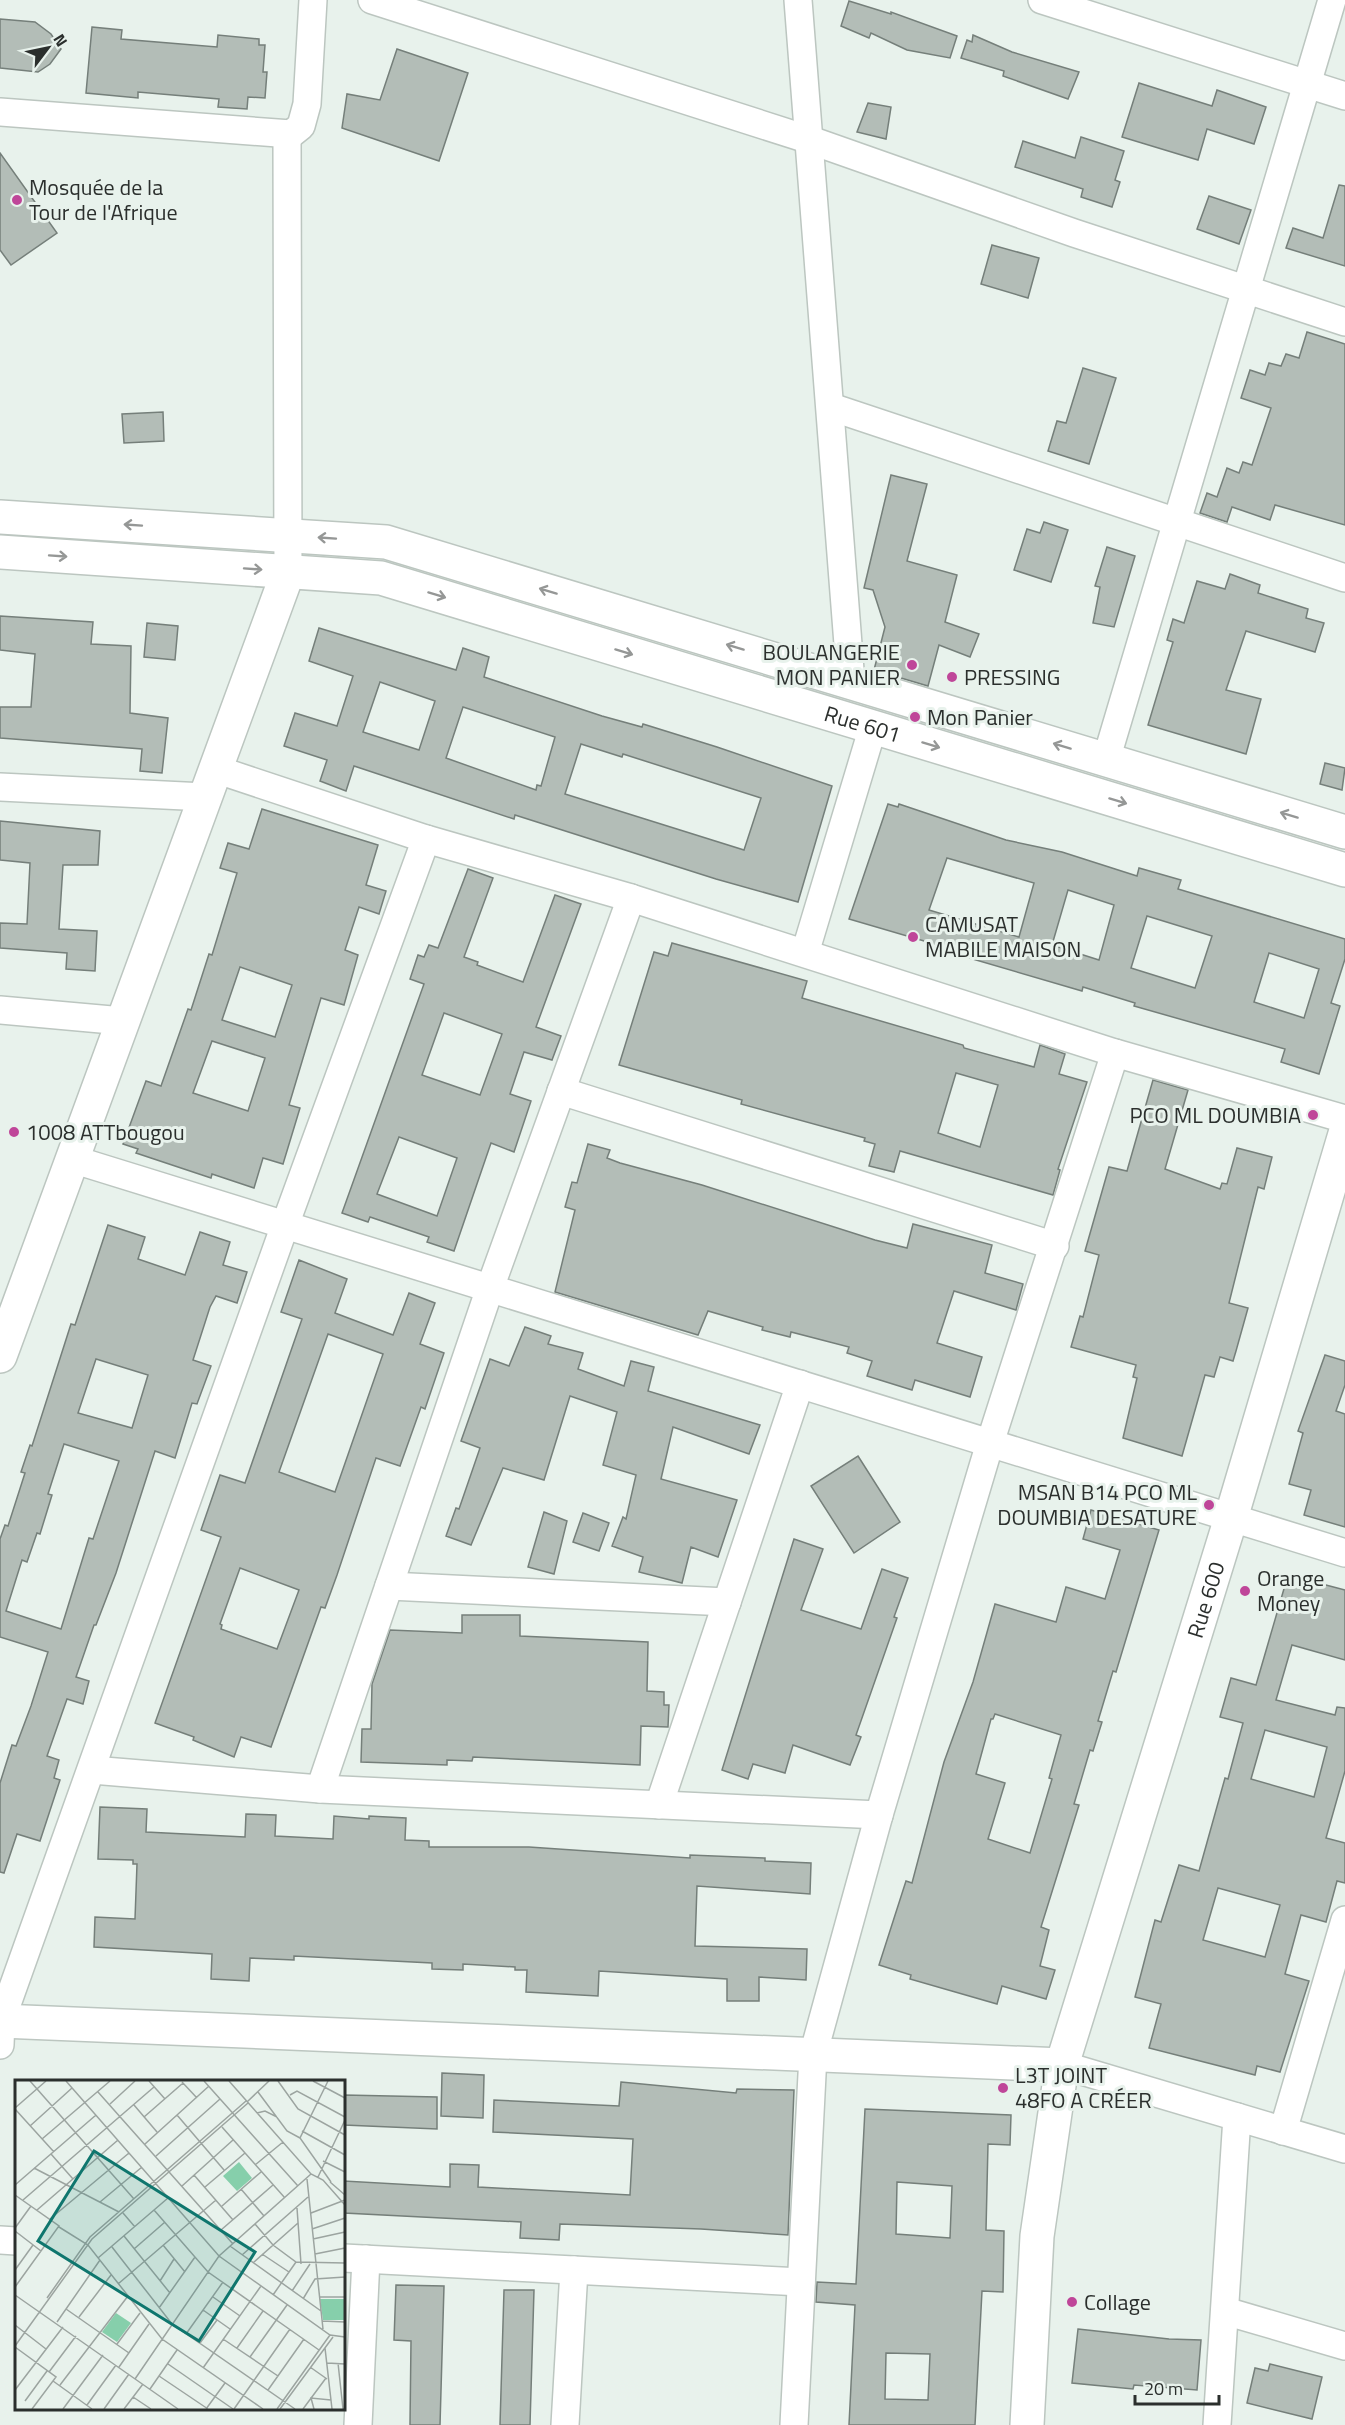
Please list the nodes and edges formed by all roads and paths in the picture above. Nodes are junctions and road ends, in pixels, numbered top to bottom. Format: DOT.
graph roads {
  1 [pos="313,0"];
  2 [pos="372,0"];
  3 [pos="798,0"];
  4 [pos="1042,0"];
  5 [pos="1332,0"];
  6 [pos="1307,84"];
  7 [pos="1345,96"];
  8 [pos="0,112"];
  9 [pos="287,135"];
  10 [pos="810,140"];
  11 [pos="1246,290"];
  12 [pos="1345,322"];
  13 [pos="831,407"];
  14 [pos="0,517"];
  15 [pos="1177,523"];
  16 [pos="288,535"];
  17 [pos="0,552"];
  18 [pos="288,572"];
  19 [pos="1345,578"];
  20 [pos="851,683"];
  21 [pos="873,727"];
  22 [pos="1107,760"];
  23 [pos="210,783"];
  24 [pos="0,787"];
  25 [pos="1345,832"];
  26 [pos="426,839"];
  27 [pos="1345,870"];
  28 [pos="631,898"];
  29 [pos="805,953"];
  30 [pos="0,1010"];
  31 [pos="123,1021"];
  32 [pos="1115,1053"];
  33 [pos="561,1091"];
  34 [pos="1345,1119"];
  35 [pos="1345,1134"];
  36 [pos="72,1159"];
  37 [pos="285,1225"];
  38 [pos="1055,1246"];
  39 [pos="490,1288"];
  40 [pos="1,1348"];
  41 [pos="800,1384"];
  42 [pos="990,1443"];
  43 [pos="1231,1518"];
  44 [pos="1345,1553"];
  45 [pos="389,1586"];
  46 [pos="727,1602"];
  47 [pos="92,1770"];
  48 [pos="320,1789"];
  49 [pos="660,1805"];
  50 [pos="879,1815"];
  51 [pos="1345,1920"];
  52 [pos="0,2029"];
  53 [pos="813,2055"];
  54 [pos="1062,2065"];
  55 [pos="1237,2117"];
  56 [pos="1283,2131"];
  57 [pos="1345,2149"];
  58 [pos="0,2240"];
  59 [pos="15,2241"];
  60 [pos="355,2259"];
  61 [pos="574,2270"];
  62 [pos="801,2283"];
  63 [pos="1225,2311"];
  64 [pos="1345,2346"];
  65 [pos="358,2425"];
  66 [pos="565,2425"];
  67 [pos="794,2425"];
  68 [pos="1027,2425"];
  69 [pos="1217,2425"];
  1 -- 9 [label="street"];
  2 -- 10 [label="street"];
  3 -- 10 [label="street"];
  4 -- 6 [label="street"];
  5 -- 6 [label="street"];
  6 -- 7 [label="street"];
  6 -- 11 [label="street"];
  8 -- 9 [label="street"];
  9 -- 16 [label="street"];
  10 -- 11 [label="street"];
  10 -- 13 [label="street"];
  11 -- 12 [label="street"];
  11 -- 15 [label="street"];
  13 -- 15 [label="street"];
  13 -- 20 [label="street"];
  16 -- 14 [label="street, Rue 601, one-way"];
  15 -- 19 [label="street"];
  15 -- 22 [label="street"];
  16 -- 18 [label="street"];
  20 -- 16 [label="street, Rue 601, one-way"];
  17 -- 18 [label="street, Rue 601, one-way"];
  18 -- 21 [label="street, Rue 601, one-way"];
  18 -- 23 [label="street"];
  22 -- 20 [label="street, Rue 601, one-way"];
  21 -- 27 [label="street, Rue 601, one-way"];
  21 -- 29 [label="street"];
  25 -- 22 [label="street, Rue 601, one-way"];
  23 -- 24 [label="street"];
  23 -- 26 [label="street"];
  23 -- 31 [label="street"];
  26 -- 28 [label="street"];
  26 -- 37 [label="street"];
  28 -- 29 [label="street"];
  28 -- 33 [label="street"];
  29 -- 32 [label="street"];
  30 -- 31 [label="street"];
  31 -- 36 [label="street"];
  32 -- 34 [label="street"];
  32 -- 38 [label="street"];
  33 -- 38 [label="street"];
  33 -- 39 [label="street"];
  35 -- 43 [label="street, Rue 600"];
  36 -- 37 [label="street"];
  36 -- 40 [label="street"];
  37 -- 39 [label="street"];
  37 -- 47 [label="street"];
  38 -- 42 [label="street"];
  39 -- 41 [label="street"];
  39 -- 45 [label="street"];
  41 -- 42 [label="street"];
  41 -- 46 [label="street"];
  42 -- 43 [label="street"];
  42 -- 50 [label="street"];
  43 -- 44 [label="street"];
  43 -- 54 [label="street, Rue 600"];
  45 -- 46 [label="street"];
  45 -- 48 [label="street"];
  46 -- 49 [label="street"];
  47 -- 48 [label="street"];
  47 -- 52 [label="street"];
  48 -- 49 [label="street"];
  49 -- 50 [label="street"];
  50 -- 53 [label="street"];
  51 -- 56 [label="street"];
  52 -- 53 [label="street"];
  53 -- 54 [label="street"];
  53 -- 62 [label="street"];
  54 -- 55 [label="street"];
  54 -- 68 [label="street, Rue 600"];
  55 -- 56 [label="street"];
  55 -- 63 [label="street"];
  56 -- 57 [label="street"];
  58 -- 59 [label="street"];
  60 -- 61 [label="street"];
  60 -- 65 [label="street"];
  61 -- 62 [label="street"];
  61 -- 66 [label="street"];
  62 -- 67 [label="street"];
  63 -- 64 [label="street"];
  63 -- 69 [label="street"];
}
